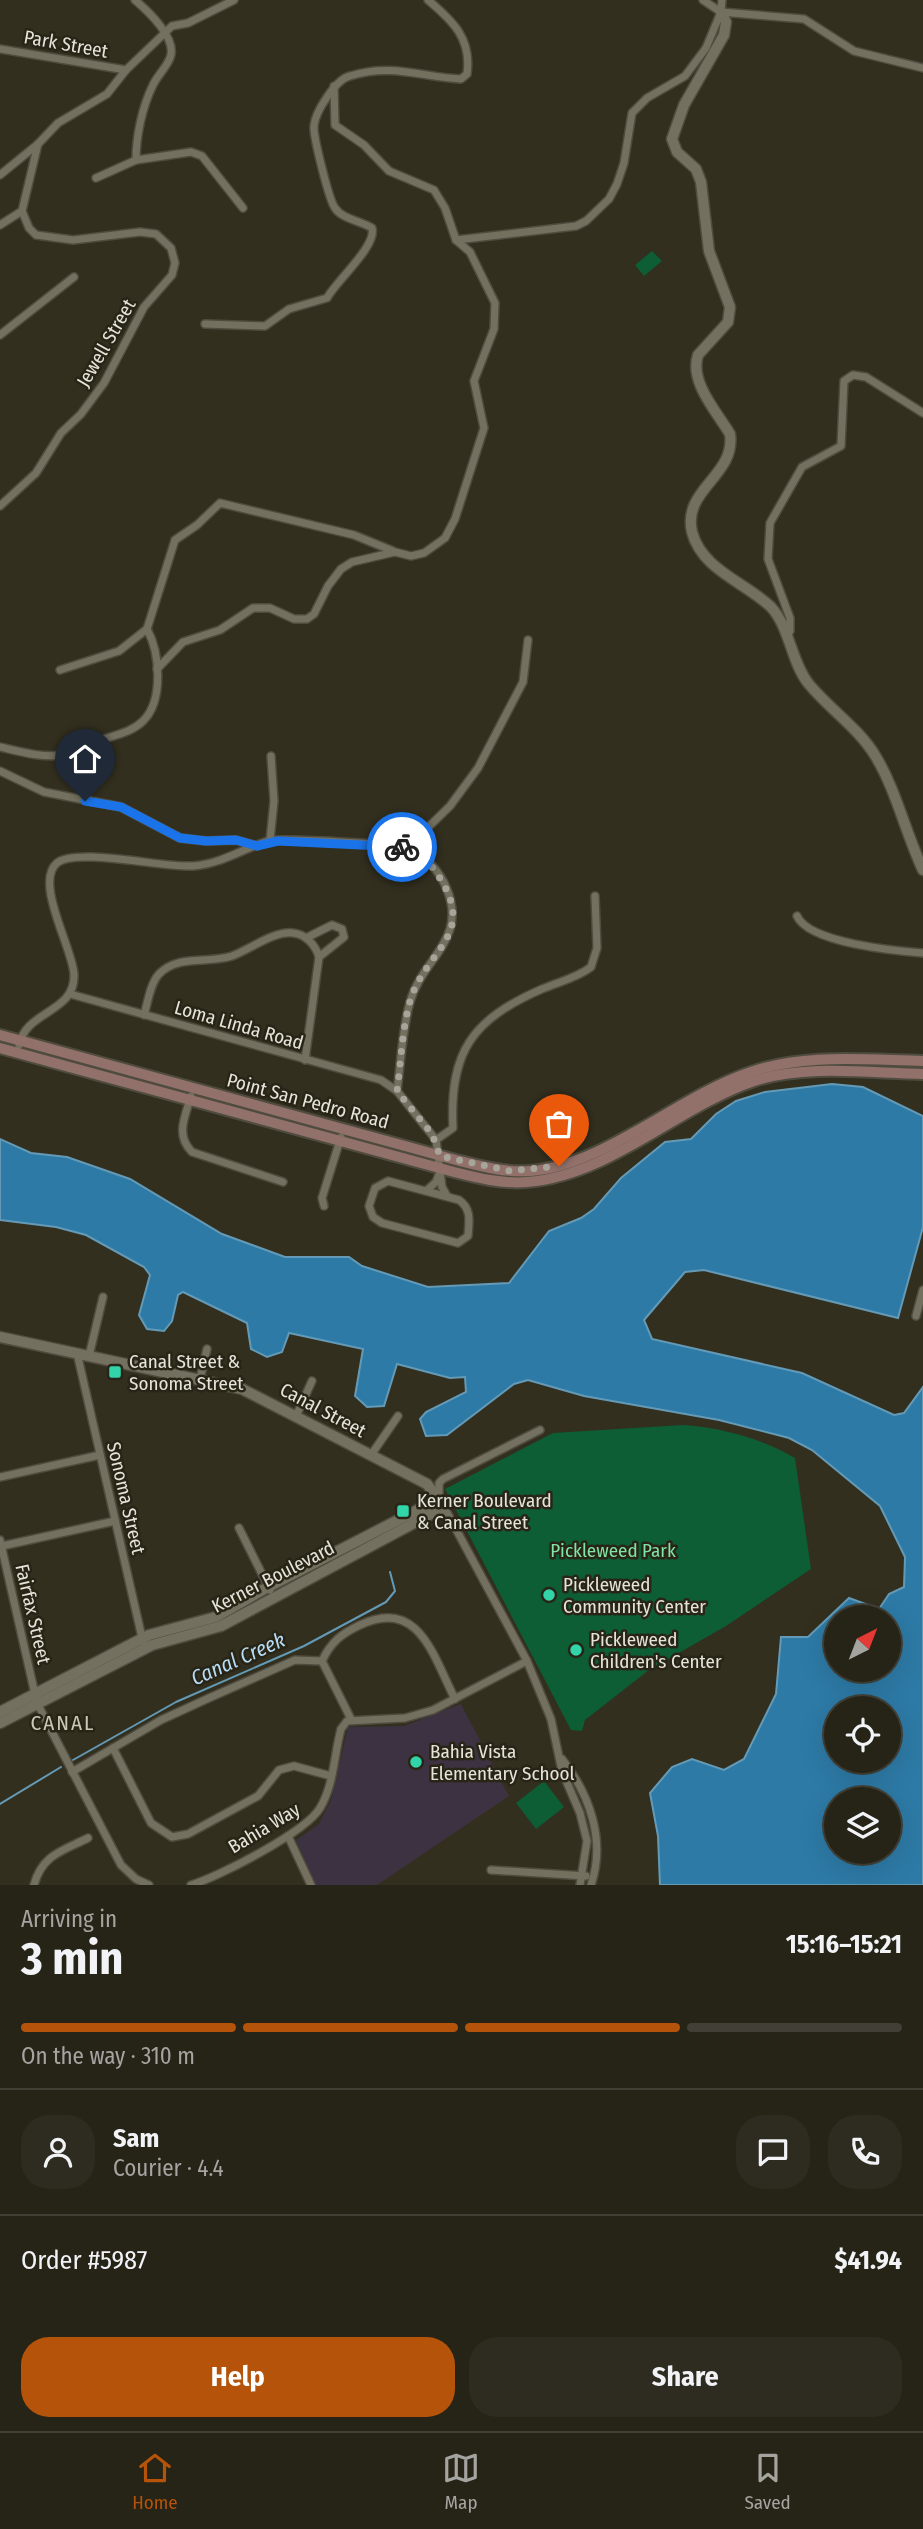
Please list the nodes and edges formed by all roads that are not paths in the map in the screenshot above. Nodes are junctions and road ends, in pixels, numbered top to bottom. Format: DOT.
graph roads {
  1 [pos="135,0"];
  2 [pos="233,0"];
  3 [pos="428,0"];
  4 [pos="704,0"];
  5 [pos="722,0"];
  6 [pos="721,12"];
  7 [pos="164,33"];
  8 [pos="0,49"];
  9 [pos="923,68"];
  10 [pos="126,70"];
  11 [pos="334,86"];
  12 [pos="38,144"];
  13 [pos="136,160"];
  14 [pos="0,175"];
  15 [pos="96,178"];
  16 [pos="243,208"];
  17 [pos="22,211"];
  18 [pos="0,225"];
  19 [pos="456,240"];
  20 [pos="74,277"];
  21 [pos="205,324"];
  22 [pos="0,335"];
  23 [pos="923,413"];
  24 [pos="0,506"];
  25 [pos="395,552"];
  26 [pos="147,629"];
  27 [pos="787,636"];
  28 [pos="528,640"];
  29 [pos="157,669"];
  30 [pos="60,670"];
  31 [pos="0,747"];
  32 [pos="271,756"];
  33 [pos="0,771"];
  34 [pos="270,841"];
  35 [pos="257,846"];
  36 [pos="408,847"];
  37 [pos="923,870"];
  38 [pos="595,895"];
  39 [pos="797,916"];
  40 [pos="306,938"];
  41 [pos="923,953"];
  42 [pos="319,957"];
  43 [pos="71,994"];
  44 [pos="144,1014"];
  45 [pos="0,1035"];
  46 [pos="20,1040"];
  47 [pos="0,1048"];
  48 [pos="18,1052"];
  49 [pos="305,1060"];
  50 [pos="923,1061"];
  51 [pos="923,1074"];
  52 [pos="193,1088"];
  53 [pos="397,1091"];
  54 [pos="190,1100"];
  55 [pos="343,1129"];
  56 [pos="436,1140"];
  57 [pos="340,1141"];
  58 [pos="440,1156"];
  59 [pos="441,1169"];
  60 [pos="283,1182"];
  61 [pos="426,1191"];
  62 [pos="447,1196"];
  63 [pos="324,1206"];
  64 [pos="923,1290"];
  65 [pos="103,1297"];
  66 [pos="916,1316"];
  67 [pos="0,1336"];
  68 [pos="207,1349"];
  69 [pos="77,1353"];
  70 [pos="89,1356"];
  71 [pos="200,1379"];
  72 [pos="312,1381"];
  73 [pos="296,1416"];
  74 [pos="398,1416"];
  75 [pos="540,1430"];
  76 [pos="100,1455"];
  77 [pos="371,1455"];
  78 [pos="0,1477"];
  79 [pos="442,1503"];
  80 [pos="115,1521"];
  81 [pos="239,1528"];
  82 [pos="1,1543"];
  83 [pos="268,1587"];
  84 [pos="274,1597"];
  85 [pos="143,1644"];
  86 [pos="322,1661"];
  87 [pos="527,1661"];
  88 [pos="36,1699"];
  89 [pos="455,1699"];
  90 [pos="0,1712"];
  91 [pos="351,1719"];
  92 [pos="0,1723"];
  93 [pos="113,1748"];
  94 [pos="561,1758"];
  95 [pos="72,1772"];
  96 [pos="331,1776"];
  97 [pos="288,1836"];
  98 [pos="88,1838"];
  99 [pos="491,1870"];
  100 [pos="583,1875"];
  101 [pos="592,1881"];
  102 [pos="34,1885"];
  103 [pos="149,1885"];
  104 [pos="191,1885"];
  105 [pos="311,1885"];
  106 [pos="580,1885"];
  1 -- 7 [label="street"];
  2 -- 7 [label="street"];
  3 -- 11 [label="street"];
  4 -- 6 [label="street"];
  5 -- 6 [label="street"];
  6 -- 9 [label="street"];
  6 -- 19 [label="street"];
  6 -- 27 [label="street"];
  7 -- 10 [label="street"];
  7 -- 13 [label="street"];
  8 -- 10 [label="street, Park Street"];
  10 -- 12 [label="street"];
  11 -- 19 [label="street"];
  11 -- 21 [label="street"];
  12 -- 14 [label="street"];
  12 -- 17 [label="street"];
  13 -- 15 [label="street"];
  13 -- 16 [label="street"];
  17 -- 18 [label="street"];
  17 -- 24 [label="street, Jewell Street"];
  19 -- 25 [label="street"];
  20 -- 22 [label="street"];
  23 -- 27 [label="street"];
  25 -- 26 [label="street"];
  25 -- 29 [label="street"];
  26 -- 29 [label="street"];
  26 -- 30 [label="street"];
  27 -- 37 [label="street"];
  28 -- 36 [label="street"];
  29 -- 31 [label="street"];
  32 -- 34 [label="street"];
  33 -- 35 [label="street"];
  34 -- 35 [label="street"];
  34 -- 36 [label="street"];
  35 -- 43 [label="street"];
  36 -- 53 [label="street"];
  38 -- 56 [label="street"];
  39 -- 41 [label="street"];
  40 -- 42 [label="street"];
  40 -- 42 [label="street"];
  40 -- 44 [label="street"];
  42 -- 49 [label="street"];
  43 -- 44 [label="street, Loma Linda Road"];
  43 -- 46 [label="street"];
  44 -- 49 [label="street, Loma Linda Road"];
  45 -- 46 [label="main road, Point San Pedro Road"];
  46 -- 48 [label="street"];
  46 -- 52 [label="main road, Point San Pedro Road"];
  47 -- 48 [label="main road, Point San Pedro Road"];
  48 -- 54 [label="main road, Point San Pedro Road"];
  49 -- 53 [label="street, Loma Linda Road"];
  50 -- 58 [label="main road, Point San Pedro Road"];
  51 -- 59 [label="main road, Point San Pedro Road"];
  52 -- 54 [label="street"];
  52 -- 55 [label="main road, Point San Pedro Road"];
  53 -- 56 [label="street"];
  54 -- 57 [label="main road, Point San Pedro Road"];
  54 -- 60 [label="street"];
  55 -- 57 [label="street"];
  55 -- 58 [label="main road, Point San Pedro Road"];
  56 -- 58 [label="street"];
  57 -- 59 [label="main road, Point San Pedro Road"];
  57 -- 63 [label="street"];
  58 -- 59 [label="street"];
  59 -- 61 [label="street"];
  59 -- 62 [label="street"];
  61 -- 62 [label="street"];
  61 -- 62 [label="street"];
  64 -- 66 [label="street"];
  65 -- 70 [label="street"];
  67 -- 69 [label="street, Canal Street"];
  68 -- 71 [label="street"];
  69 -- 70 [label="street, Canal Street"];
  69 -- 76 [label="street, Sonoma Street"];
  70 -- 71 [label="street, Canal Street"];
  71 -- 73 [label="street, Canal Street"];
  72 -- 73 [label="street"];
  73 -- 77 [label="street, Canal Street"];
  74 -- 77 [label="street"];
  75 -- 79 [label="street"];
  76 -- 78 [label="street"];
  76 -- 80 [label="street, Sonoma Street"];
  77 -- 79 [label="street, Canal Street"];
  79 -- 83 [label="street, Kerner Boulevard"];
  79 -- 84 [label="street, Kerner Boulevard"];
  79 -- 87 [label="street, Canal Street"];
  80 -- 82 [label="street"];
  80 -- 85 [label="street, Sonoma Street"];
  81 -- 83 [label="street"];
  82 -- 88 [label="street, Fairfax Street"];
  83 -- 84 [label="street"];
  83 -- 85 [label="street, Kerner Boulevard"];
  84 -- 85 [label="street, Kerner Boulevard"];
  85 -- 88 [label="street, Kerner Boulevard"];
  86 -- 89 [label="street"];
  86 -- 91 [label="street"];
  86 -- 93 [label="street"];
  87 -- 89 [label="street"];
  87 -- 94 [label="street, Canal Street"];
  88 -- 90 [label="street, Kerner Boulevard"];
  88 -- 92 [label="street, Kerner Boulevard"];
  88 -- 95 [label="street"];
  89 -- 91 [label="street"];
  91 -- 96 [label="street, Bahia Way"];
  93 -- 95 [label="street"];
  93 -- 96 [label="street"];
  94 -- 100 [label="street"];
  94 -- 101 [label="street"];
  95 -- 103 [label="street"];
  96 -- 97 [label="street, Bahia Way"];
  97 -- 104 [label="street, Bahia Way"];
  97 -- 105 [label="street"];
  98 -- 102 [label="street"];
  99 -- 100 [label="street"];
  100 -- 101 [label="street"];
  100 -- 106 [label="street"];
}
